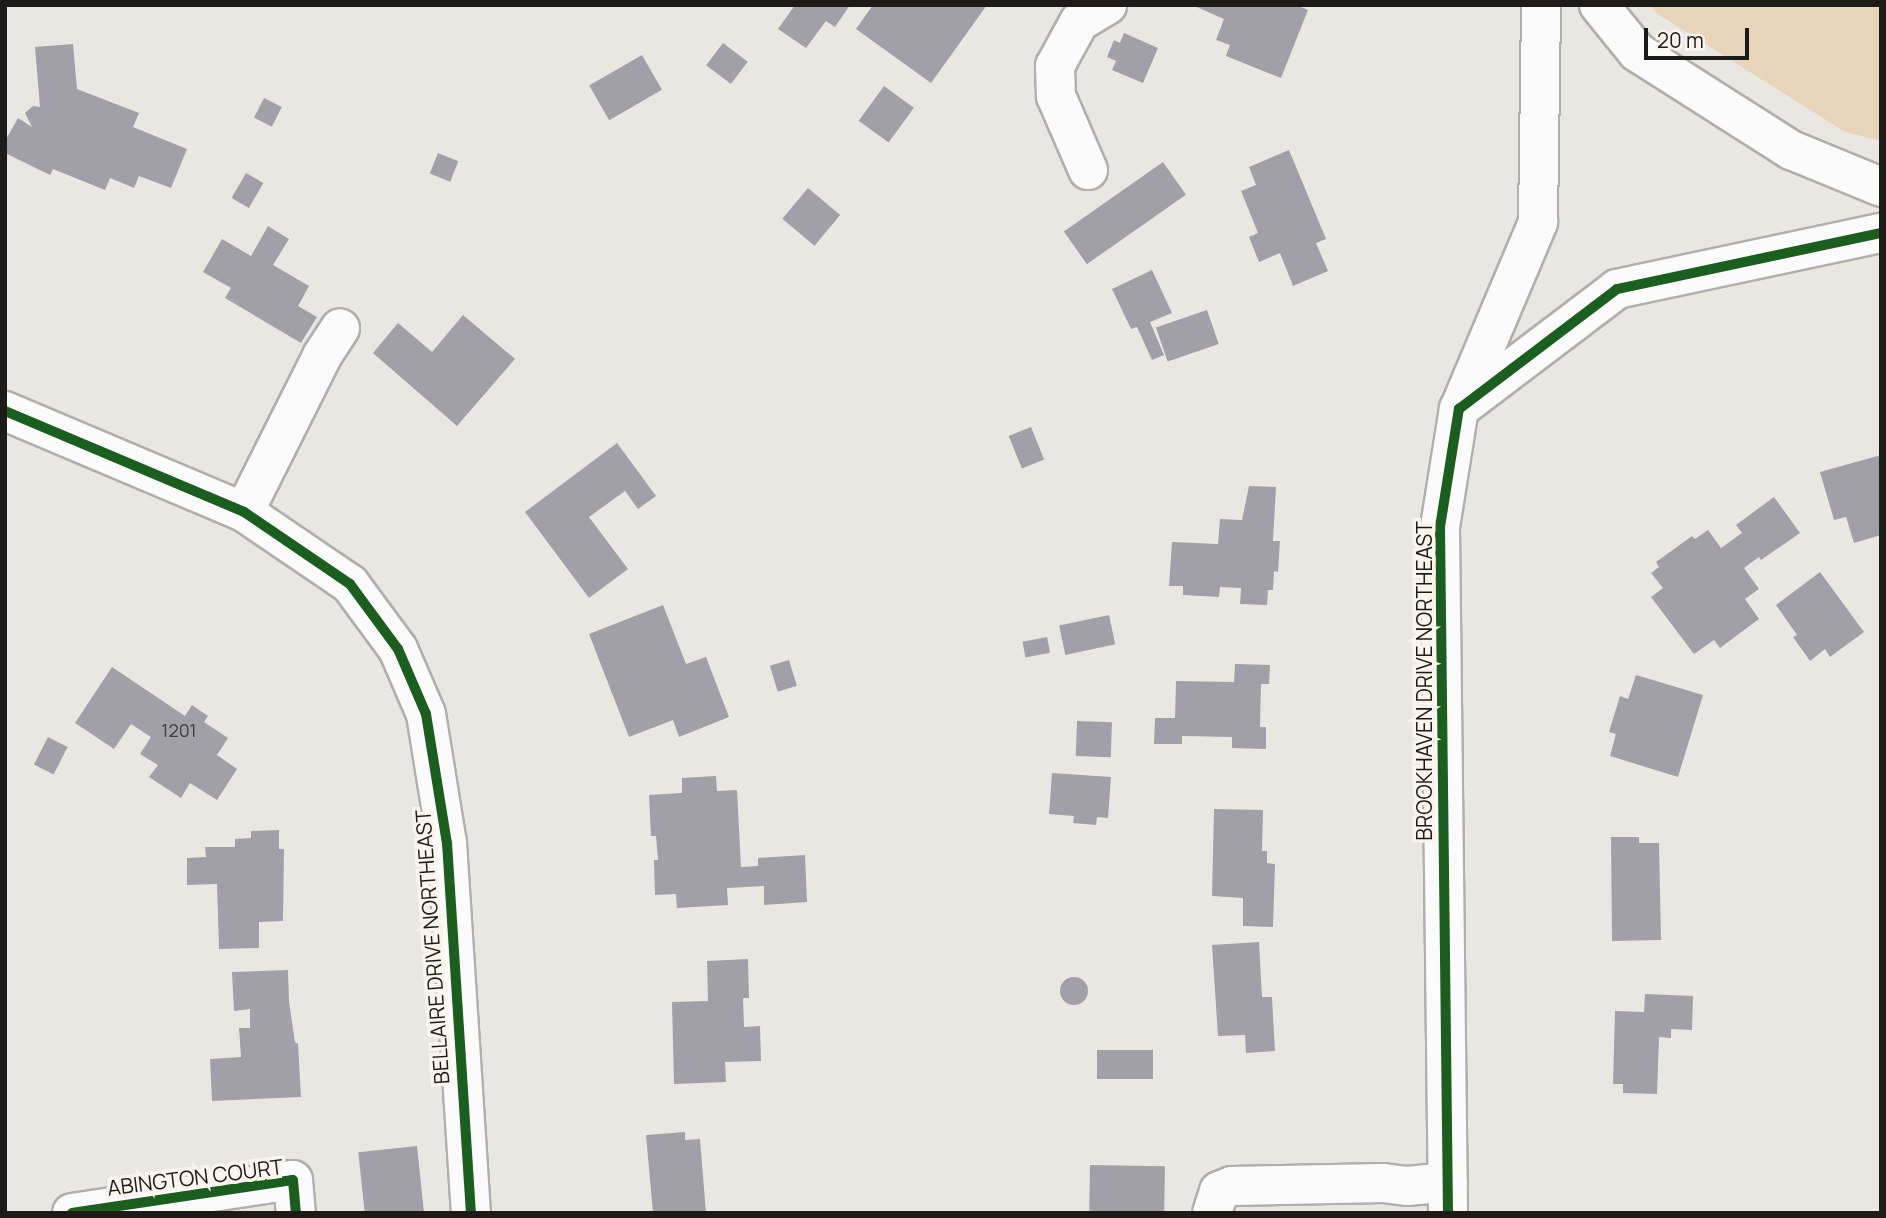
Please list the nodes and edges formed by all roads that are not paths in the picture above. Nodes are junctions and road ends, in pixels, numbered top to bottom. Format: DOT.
graph roads {
  1 [pos="1107,5"];
  2 [pos="1541,5"];
  3 [pos="1599,5"];
  4 [pos="1088,170"];
  5 [pos="1881,187"];
  6 [pos="1881,233"];
  7 [pos="340,328"];
  8 [pos="1459,409"];
  9 [pos="5,411"];
  10 [pos="244,512"];
  11 [pos="1448,1197"];
  12 [pos="72,1213"];
  13 [pos="296,1213"];
  14 [pos="471,1213"];
  15 [pos="1212,1213"];
  1 -- 4 [label="street"];
  2 -- 8 [label="street, BROOKHAVEN DRIVE NORTHEAST"];
  3 -- 5 [label="street"];
  6 -- 8 [label="street"];
  7 -- 10 [label="street"];
  8 -- 11 [label="street, BROOKHAVEN DRIVE NORTHEAST"];
  9 -- 10 [label="street, BELLAIRE DRIVE NORTHEAST"];
  10 -- 14 [label="street, BELLAIRE DRIVE NORTHEAST"];
  11 -- 15 [label="street"];
  12 -- 13 [label="street, ABINGTON COURT"];
}
